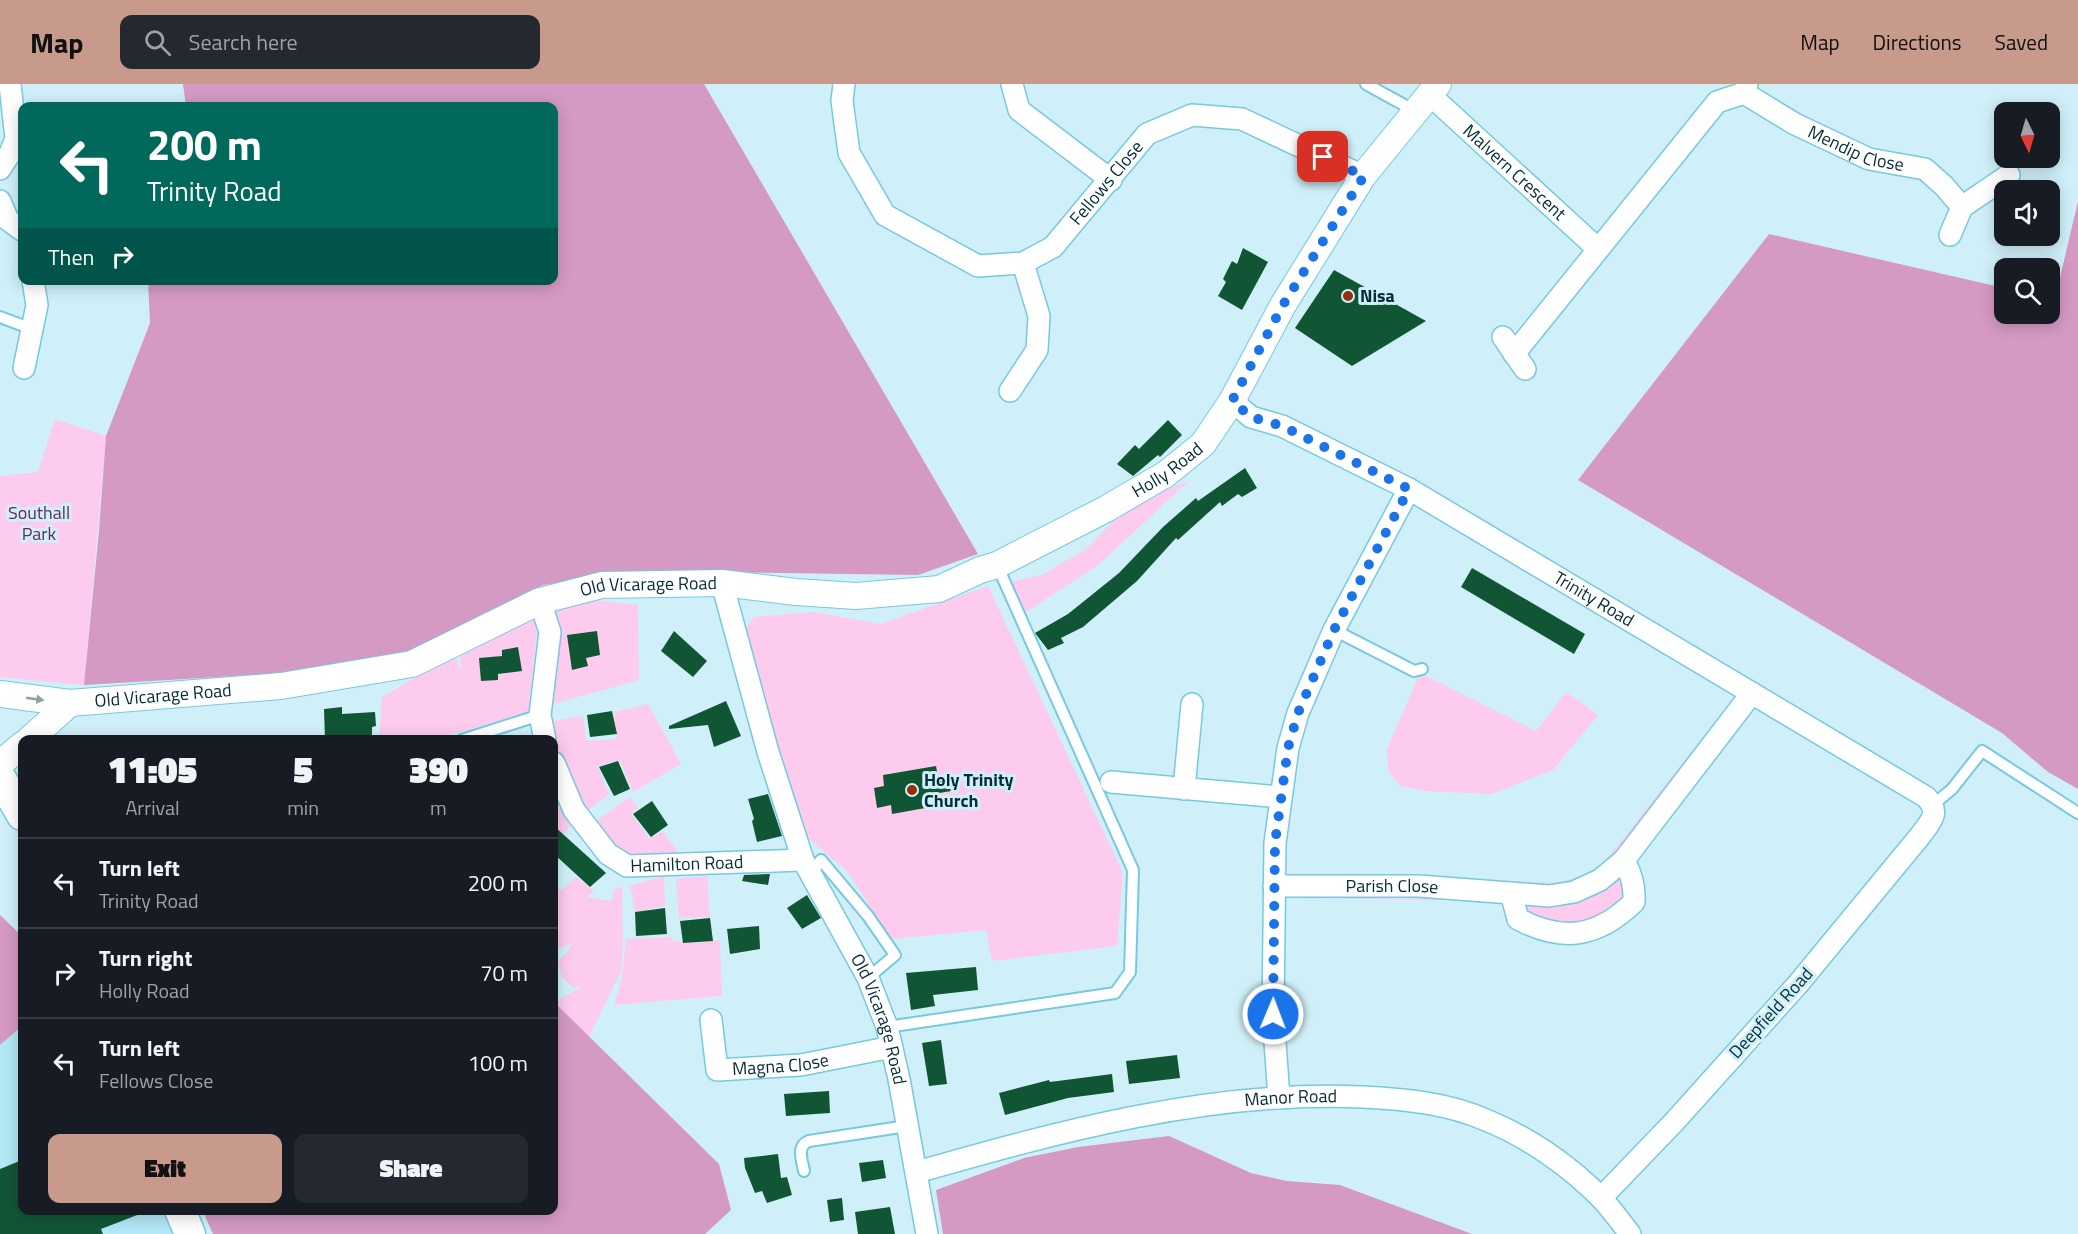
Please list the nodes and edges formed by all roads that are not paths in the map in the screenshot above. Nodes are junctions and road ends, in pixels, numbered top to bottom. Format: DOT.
graph roads {
  1 [pos="10,84"];
  2 [pos="844,84"];
  3 [pos="1012,84"];
  4 [pos="1366,84"];
  5 [pos="1745,89"];
  6 [pos="1428,97"];
  7 [pos="18,133"];
  8 [pos="18,141"];
  9 [pos="0,169"];
  10 [pos="2009,175"];
  11 [pos="1364,176"];
  12 [pos="1111,180"];
  13 [pos="0,201"];
  14 [pos="1962,207"];
  15 [pos="18,227"];
  16 [pos="1950,235"];
  17 [pos="1598,249"];
  18 [pos="1023,263"];
  19 [pos="34,285"];
  20 [pos="0,317"];
  21 [pos="32,329"];
  22 [pos="1514,353"];
  23 [pos="24,368"];
  24 [pos="1010,391"];
  25 [pos="1232,401"];
  26 [pos="1409,489"];
  27 [pos="997,565"];
  28 [pos="722,584"];
  29 [pos="540,601"];
  30 [pos="1334,630"];
  31 [pos="1422,669"];
  32 [pos="1752,693"];
  33 [pos="0,694"];
  34 [pos="70,704"];
  35 [pos="1192,704"];
  36 [pos="540,715"];
  37 [pos="35,735"];
  38 [pos="478,735"];
  39 [pos="544,735"];
  40 [pos="18,748"];
  41 [pos="0,764"];
  42 [pos="558,772"];
  43 [pos="0,777"];
  44 [pos="1111,782"];
  45 [pos="1184,789"];
  46 [pos="1280,797"];
  47 [pos="18,808"];
  48 [pos="1932,812"];
  49 [pos="2078,813"];
  50 [pos="1624,860"];
  51 [pos="807,867"];
  52 [pos="1274,886"];
  53 [pos="1511,894"];
  54 [pos="868,978"];
  55 [pos="711,1020"];
  56 [pos="890,1037"];
  57 [pos="1280,1098"];
  58 [pos="907,1126"];
  59 [pos="804,1171"];
  60 [pos="917,1172"];
  61 [pos="1601,1198"];
  62 [pos="182,1215"];
  63 [pos="190,1234"];
  64 [pos="927,1234"];
  65 [pos="1630,1234"];
  1 -- 7 [label="street"];
  2 -- 18 [label="street, Fellows Close"];
  3 -- 12 [label="street"];
  4 -- 6 [label="lane"];
  5 -- 14 [label="street, Mendip Close"];
  5 -- 17 [label="street"];
  6 -- 11 [label="street, Holly Road"];
  6 -- 17 [label="street, Malvern Crescent"];
  8 -- 9 [label="street"];
  10 -- 14 [label="street"];
  11 -- 12 [label="street, Fellows Close"];
  11 -- 25 [label="street, Holly Road"];
  12 -- 18 [label="street, Fellows Close"];
  13 -- 15 [label="street"];
  14 -- 16 [label="street"];
  17 -- 22 [label="street"];
  18 -- 24 [label="street"];
  19 -- 21 [label="street"];
  20 -- 21 [label="lane"];
  21 -- 23 [label="street"];
  25 -- 26 [label="street, Trinity Road"];
  25 -- 27 [label="street, Holly Road"];
  26 -- 30 [label="street"];
  26 -- 32 [label="street, Trinity Road"];
  27 -- 28 [label="street, Holly Road"];
  27 -- 56 [label="lane"];
  28 -- 29 [label="street, Old Vicarage Road"];
  28 -- 51 [label="street, Old Vicarage Road"];
  29 -- 34 [label="street, Old Vicarage Road"];
  29 -- 36 [label="street"];
  30 -- 31 [label="lane"];
  30 -- 46 [label="street"];
  32 -- 48 [label="street, Trinity Road"];
  32 -- 50 [label="street, Parish Close"];
  33 -- 34 [label="street, one-way"];
  34 -- 37 [label="street, Old Vicarage Road"];
  35 -- 45 [label="street"];
  36 -- 38 [label="lane"];
  36 -- 39 [label="street"];
  40 -- 41 [label="street"];
  42 -- 51 [label="street, Hamilton Road"];
  43 -- 47 [label="main road"];
  44 -- 45 [label="street"];
  45 -- 46 [label="street"];
  46 -- 52 [label="street"];
  48 -- 49 [label="lane"];
  48 -- 61 [label="street, Deepfield Road"];
  50 -- 53 [label="street, Parish Close"];
  50 -- 53 [label="street"];
  51 -- 54 [label="street, Old Vicarage Road"];
  51 -- 54 [label="lane"];
  52 -- 53 [label="street, Parish Close"];
  52 -- 57 [label="street"];
  54 -- 56 [label="street, Old Vicarage Road"];
  55 -- 56 [label="street, Magna Close"];
  56 -- 58 [label="street, Old Vicarage Road"];
  57 -- 60 [label="street, Manor Road"];
  57 -- 61 [label="street, Manor Road"];
  58 -- 59 [label="lane"];
  58 -- 60 [label="street, Old Vicarage Road"];
  60 -- 64 [label="street, Old Vicarage Road"];
  61 -- 65 [label="street, Manor Road"];
  62 -- 63 [label="main road"];
}
